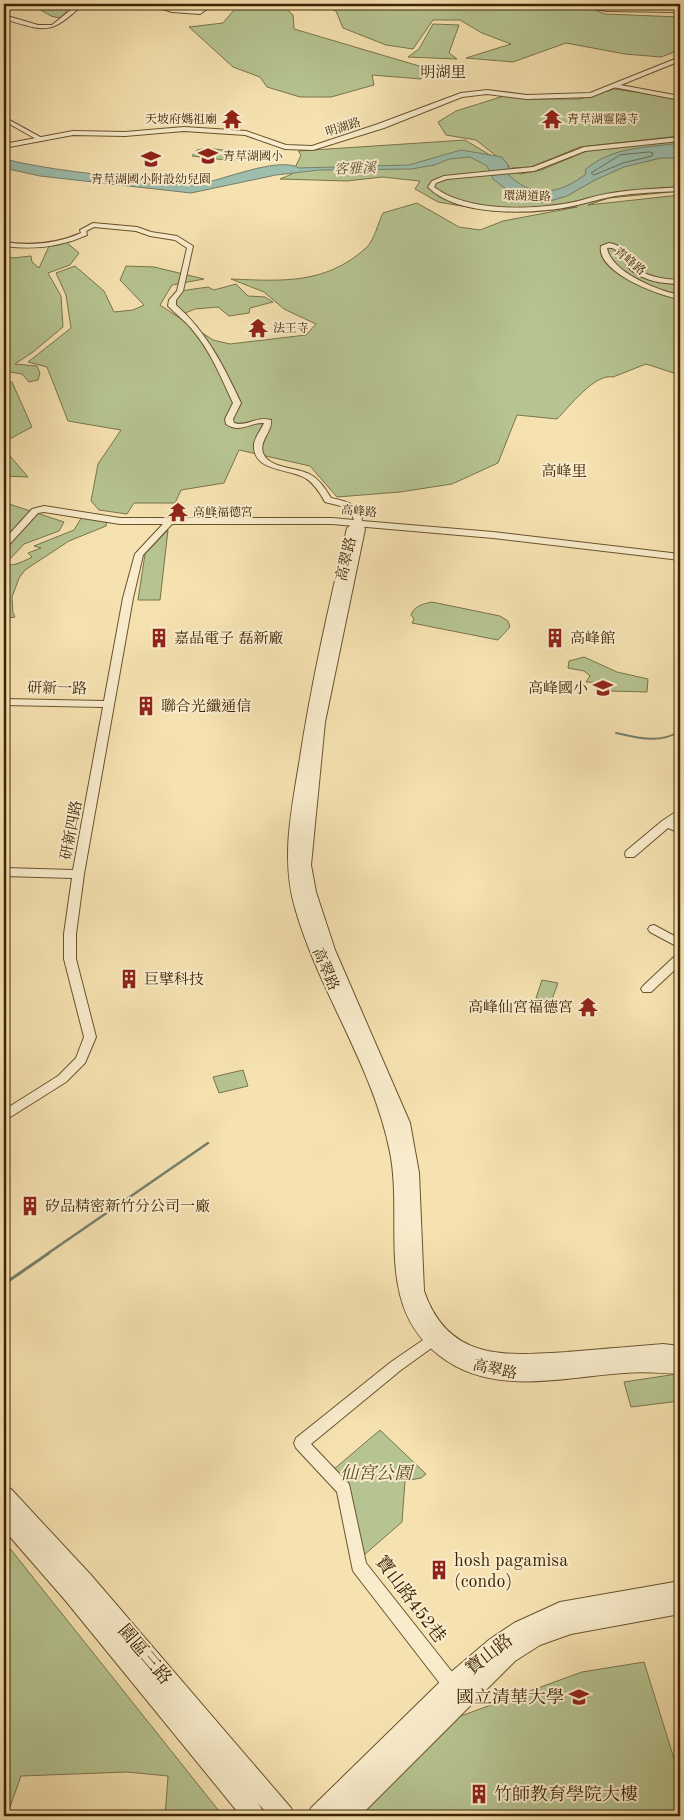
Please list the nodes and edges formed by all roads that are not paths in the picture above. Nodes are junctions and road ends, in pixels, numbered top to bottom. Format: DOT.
graph roads {
  1 [pos="82,4"];
  2 [pos="149,4"];
  3 [pos="212,4"];
  4 [pos="575,4"];
  5 [pos="680,11"];
  6 [pos="4,17"];
  7 [pos="680,59"];
  8 [pos="615,86"];
  9 [pos="680,98"];
  10 [pos="4,119"];
  11 [pos="40,139"];
  12 [pos="680,139"];
  13 [pos="4,146"];
  14 [pos="680,189"];
  15 [pos="4,244"];
  16 [pos="680,282"];
  17 [pos="680,297"];
  18 [pos="169,522"];
  19 [pos="358,523"];
  20 [pos="4,545"];
  21 [pos="680,557"];
  22 [pos="4,702"];
  23 [pos="110,704"];
  24 [pos="680,812"];
  25 [pos="666,823"];
  26 [pos="680,830"];
  27 [pos="630,854"];
  28 [pos="4,872"];
  29 [pos="78,874"];
  30 [pos="654,930"];
  31 [pos="680,944"];
  32 [pos="680,958"];
  33 [pos="647,989"];
  34 [pos="4,1116"];
  35 [pos="435,1338"];
  36 [pos="680,1354"];
  37 [pos="680,1366"];
  38 [pos="4,1495"];
  39 [pos="4,1516"];
  40 [pos="680,1590"];
  41 [pos="680,1605"];
  42 [pos="457,1691"];
  43 [pos="255,1816"];
  44 [pos="283,1816"];
  45 [pos="319,1816"];
  46 [pos="345,1816"];
  1 -- 6 [label="street"];
  2 -- 3 [label="street"];
  4 -- 5 [label="street"];
  7 -- 8 [label="street, 明湖路"];
  8 -- 9 [label="street"];
  8 -- 11 [label="street, 明湖路"];
  10 -- 11 [label="street"];
  11 -- 13 [label="street, 明湖路"];
  12 -- 14 [label="street, 環湖道路"];
  15 -- 19 [label="street"];
  16 -- 17 [label="street, 青峰路"];
  18 -- 19 [label="street, 高峰路"];
  18 -- 20 [label="street, 高峰路"];
  18 -- 23 [label="street, 研新四路"];
  19 -- 21 [label="street, 高峰路"];
  19 -- 35 [label="street, 高翠路"];
  22 -- 23 [label="street, 研新一路"];
  23 -- 29 [label="street, 研新四路"];
  24 -- 25 [label="street"];
  25 -- 26 [label="street"];
  25 -- 27 [label="street"];
  28 -- 29 [label="street"];
  29 -- 34 [label="street, 研新四路"];
  30 -- 31 [label="street"];
  32 -- 33 [label="street"];
  35 -- 36 [label="street, 高翠路"];
  35 -- 37 [label="street, 高翠路"];
  35 -- 42 [label="street, 寶山路452巷"];
  38 -- 44 [label="street, 園區三路"];
  39 -- 43 [label="street, 園區三路"];
  40 -- 42 [label="street, 寶山路"];
  41 -- 42 [label="street, 寶山路"];
  42 -- 45 [label="street, 寶山路"];
  42 -- 46 [label="street, 寶山路"];
}
